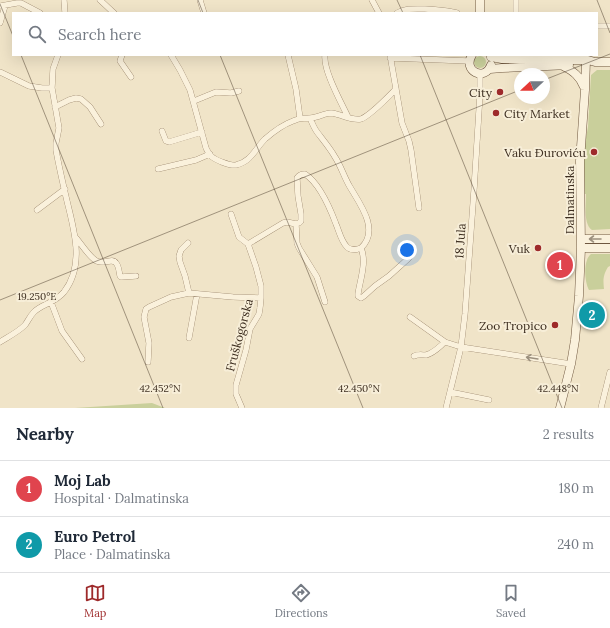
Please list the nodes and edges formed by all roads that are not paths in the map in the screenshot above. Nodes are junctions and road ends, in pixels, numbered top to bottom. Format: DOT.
graph roads {
  1 [pos="64,0"];
  2 [pos="100,0"];
  3 [pos="200,0"];
  4 [pos="372,0"];
  5 [pos="480,0"];
  6 [pos="516,0"];
  7 [pos="3,6"];
  8 [pos="424,11"];
  9 [pos="38,12"];
  10 [pos="65,12"];
  11 [pos="113,12"];
  12 [pos="204,12"];
  13 [pos="378,12"];
  14 [pos="398,12"];
  15 [pos="453,12"];
  16 [pos="480,12"];
  17 [pos="516,12"];
  18 [pos="0,23"];
  19 [pos="598,26"];
  20 [pos="610,26"];
  21 [pos="58,56"];
  22 [pos="122,56"];
  23 [pos="171,56"];
  24 [pos="288,56"];
  25 [pos="324,56"];
  26 [pos="490,56"];
  27 [pos="390,57"];
  28 [pos="424,57"];
  29 [pos="470,58"];
  30 [pos="610,62"];
  31 [pos="586,63"];
  32 [pos="563,66"];
  33 [pos="490,69"];
  34 [pos="0,72"];
  35 [pos="480,74"];
  36 [pos="131,77"];
  37 [pos="52,88"];
  38 [pos="396,89"];
  39 [pos="585,90"];
  40 [pos="239,91"];
  41 [pos="194,101"];
  42 [pos="55,107"];
  43 [pos="348,117"];
  44 [pos="300,118"];
  45 [pos="310,118"];
  46 [pos="101,124"];
  47 [pos="162,131"];
  48 [pos="202,132"];
  49 [pos="210,154"];
  50 [pos="158,169"];
  51 [pos="65,189"];
  52 [pos="419,208"];
  53 [pos="37,210"];
  54 [pos="231,214"];
  55 [pos="296,224"];
  56 [pos="76,238"];
  57 [pos="581,239"];
  58 [pos="610,239"];
  59 [pos="188,243"];
  60 [pos="248,244"];
  61 [pos="361,248"];
  62 [pos="581,248"];
  63 [pos="610,248"];
  64 [pos="408,258"];
  65 [pos="136,276"];
  66 [pos="189,293"];
  67 [pos="197,294"];
  68 [pos="261,298"];
  69 [pos="51,302"];
  70 [pos="325,302"];
  71 [pos="410,317"];
  72 [pos="189,338"];
  73 [pos="0,342"];
  74 [pos="445,342"];
  75 [pos="461,347"];
  76 [pos="414,356"];
  77 [pos="82,359"];
  78 [pos="148,362"];
  79 [pos="571,364"];
  80 [pos="610,372"];
  81 [pos="450,392"];
  82 [pos="489,400"];
  83 [pos="242,408"];
  84 [pos="446,408"];
  85 [pos="560,408"];
  86 [pos="601,408"];
  1 -- 10 [label="street"];
  2 -- 11 [label="street"];
  3 -- 12 [label="street"];
  4 -- 13 [label="street"];
  5 -- 16 [label="main road"];
  6 -- 17 [label="street"];
  7 -- 9 [label="street"];
  7 -- 18 [label="street"];
  8 -- 14 [label="street"];
  8 -- 15 [label="street"];
  19 -- 20 [label="street"];
  21 -- 37 [label="street"];
  22 -- 36 [label="street"];
  23 -- 41 [label="street"];
  24 -- 44 [label="street"];
  25 -- 43 [label="street"];
  26 -- 31 [label="main road"];
  26 -- 33 [label="main road"];
  27 -- 28 [label="street"];
  27 -- 38 [label="street"];
  28 -- 29 [label="street"];
  29 -- 35 [label="main road"];
  30 -- 31 [label="main road"];
  31 -- 32 [label="main road"];
  31 -- 39 [label="main road, Dalmatinska"];
  32 -- 33 [label="main road"];
  32 -- 39 [label="main road"];
  33 -- 35 [label="main road"];
  34 -- 37 [label="street"];
  35 -- 75 [label="street, 18 Jula"];
  37 -- 42 [label="street"];
  38 -- 43 [label="street"];
  38 -- 52 [label="street"];
  39 -- 57 [label="main road, Dalmatinska"];
  40 -- 41 [label="street"];
  41 -- 48 [label="street"];
  42 -- 46 [label="street"];
  42 -- 51 [label="street"];
  43 -- 45 [label="street"];
  44 -- 45 [label="street"];
  44 -- 49 [label="street"];
  45 -- 61 [label="street"];
  47 -- 48 [label="street"];
  48 -- 49 [label="street"];
  49 -- 50 [label="street"];
  51 -- 53 [label="street"];
  51 -- 56 [label="street"];
  54 -- 60 [label="street, Fruškogorska"];
  55 -- 60 [label="street"];
  55 -- 61 [label="street"];
  55 -- 70 [label="street"];
  56 -- 65 [label="street"];
  56 -- 69 [label="street"];
  58 -- 57 [label="main road, one-way"];
  57 -- 62 [label="main road, Dalmatinska"];
  59 -- 66 [label="street"];
  60 -- 68 [label="street, Fruškogorska"];
  61 -- 64 [label="street"];
  62 -- 63 [label="main road"];
  62 -- 79 [label="main road, Dalmatinska"];
  66 -- 67 [label="street"];
  66 -- 78 [label="street"];
  67 -- 68 [label="street"];
  67 -- 72 [label="street"];
  68 -- 83 [label="street, Fruškogorska"];
  69 -- 73 [label="street"];
  69 -- 77 [label="street"];
  71 -- 74 [label="street"];
  74 -- 75 [label="street"];
  74 -- 76 [label="street"];
  79 -- 75 [label="street, one-way"];
  75 -- 81 [label="street, 18 Jula"];
  79 -- 85 [label="main road, Dalmatinska"];
  80 -- 86 [label="street"];
  81 -- 82 [label="street"];
  81 -- 84 [label="street, 18 Jula"];
}
